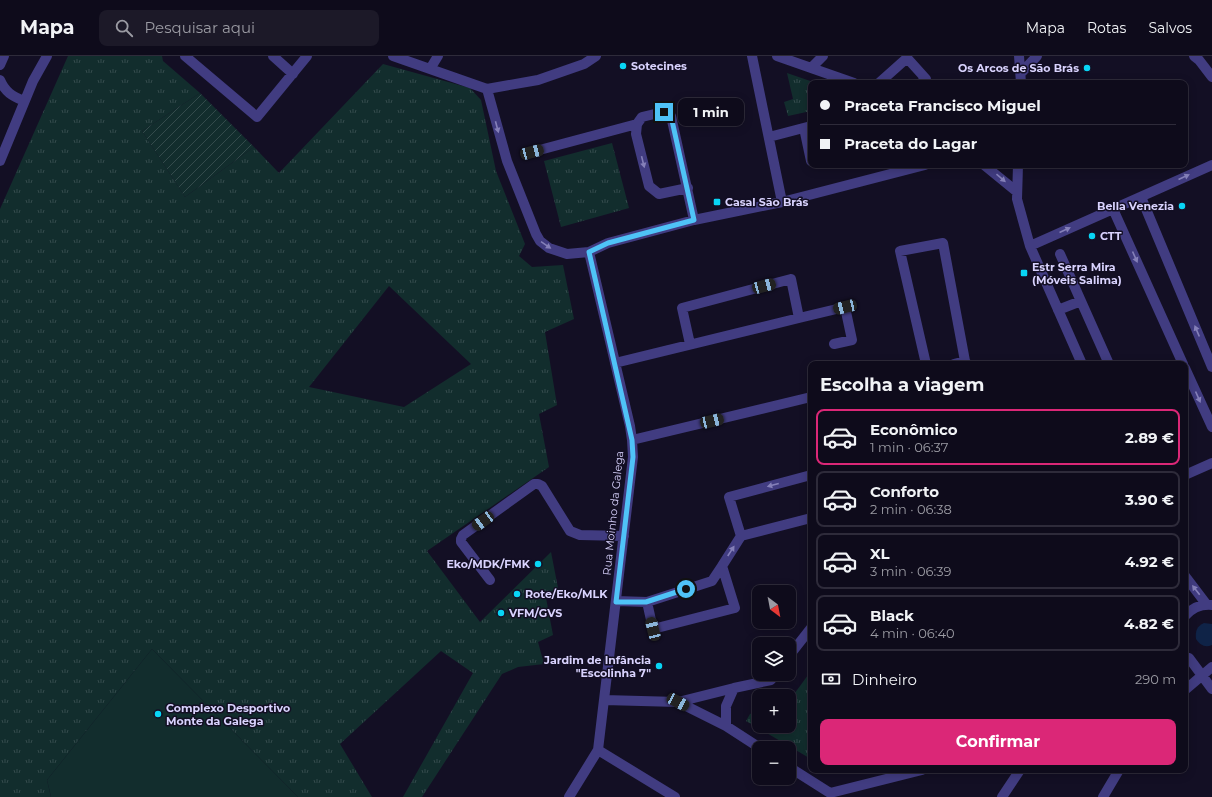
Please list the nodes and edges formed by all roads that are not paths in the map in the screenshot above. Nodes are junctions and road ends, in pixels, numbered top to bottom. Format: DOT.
graph roads {
  1 [pos="4,56"];
  2 [pos="48,56"];
  3 [pos="185,56"];
  4 [pos="273,56"];
  5 [pos="307,56"];
  6 [pos="393,56"];
  7 [pos="438,56"];
  8 [pos="596,56"];
  9 [pos="777,56"];
  10 [pos="824,56"];
  11 [pos="1019,56"];
  12 [pos="1037,56"];
  13 [pos="1194,56"];
  14 [pos="756,57"];
  15 [pos="0,65"];
  16 [pos="811,68"];
  17 [pos="430,69"];
  18 [pos="293,74"];
  19 [pos="1212,77"];
  20 [pos="1021,78"];
  21 [pos="0,80"];
  22 [pos="845,80"];
  23 [pos="882,80"];
  24 [pos="925,80"];
  25 [pos="487,89"];
  26 [pos="24,101"];
  27 [pos="637,124"];
  28 [pos="807,127"];
  29 [pos="769,137"];
  30 [pos="532,152"];
  31 [pos="0,161"];
  32 [pos="1212,165"];
  33 [pos="913,168"];
  34 [pos="988,168"];
  35 [pos="1018,168"];
  36 [pos="688,188"];
  37 [pos="1017,192"];
  38 [pos="1141,197"];
  39 [pos="782,202"];
  40 [pos="1113,209"];
  41 [pos="694,220"];
  42 [pos="1030,246"];
  43 [pos="589,252"];
  44 [pos="1060,254"];
  45 [pos="1081,301"];
  46 [pos="1058,310"];
  47 [pos="799,318"];
  48 [pos="690,344"];
  49 [pos="834,344"];
  50 [pos="925,361"];
  51 [pos="966,361"];
  52 [pos="1081,361"];
  53 [pos="1108,361"];
  54 [pos="1182,361"];
  55 [pos="615,363"];
  56 [pos="1212,367"];
  57 [pos="1188,375"];
  58 [pos="808,398"];
  59 [pos="1212,427"];
  60 [pos="632,440"];
  61 [pos="1212,463"];
  62 [pos="1188,474"];
  63 [pos="808,476"];
  64 [pos="808,519"];
  65 [pos="624,536"];
  66 [pos="741,536"];
  67 [pos="722,566"];
  68 [pos="490,580"];
  69 [pos="1188,580"];
  70 [pos="616,602"];
  71 [pos="646,602"];
  72 [pos="1209,605"];
  73 [pos="1188,612"];
  74 [pos="808,632"];
  75 [pos="796,647"];
  76 [pos="1188,657"];
  77 [pos="1188,657"];
  78 [pos="1212,663"];
  79 [pos="1212,667"];
  80 [pos="1202,676"];
  81 [pos="766,681"];
  82 [pos="734,688"];
  83 [pos="1188,688"];
  84 [pos="1212,689"];
  85 [pos="604,700"];
  86 [pos="678,702"];
  87 [pos="726,726"];
  88 [pos="752,743"];
  89 [pos="598,750"];
  90 [pos="796,771"];
  91 [pos="910,773"];
  92 [pos="1018,773"];
  93 [pos="1117,773"];
  94 [pos="1005,793"];
  95 [pos="569,797"];
  96 [pos="675,797"];
  97 [pos="1103,797"];
  1 -- 15 [label="street"];
  2 -- 26 [label="street"];
  3 -- 18 [label="street"];
  4 -- 18 [label="street"];
  5 -- 18 [label="street"];
  6 -- 17 [label="street"];
  7 -- 17 [label="street"];
  8 -- 25 [label="street"];
  9 -- 16 [label="street"];
  10 -- 16 [label="street"];
  11 -- 20 [label="street"];
  12 -- 20 [label="street"];
  13 -- 19 [label="street"];
  14 -- 29 [label="street"];
  16 -- 22 [label="street"];
  17 -- 25 [label="street"];
  21 -- 26 [label="street"];
  23 -- 24 [label="street"];
  25 -- 43 [label="street, one-way"];
  26 -- 31 [label="street"];
  27 -- 30 [label="street"];
  27 -- 36 [label="street, one-way"];
  27 -- 36 [label="street"];
  28 -- 29 [label="street"];
  29 -- 39 [label="street"];
  38 -- 32 [label="street, one-way"];
  33 -- 39 [label="street"];
  34 -- 37 [label="street, one-way"];
  35 -- 37 [label="street"];
  36 -- 41 [label="street"];
  37 -- 42 [label="street"];
  38 -- 40 [label="street"];
  56 -- 38 [label="street, one-way"];
  39 -- 41 [label="street"];
  42 -- 40 [label="street, one-way"];
  40 -- 54 [label="street, one-way"];
  41 -- 43 [label="street"];
  42 -- 46 [label="street"];
  43 -- 55 [label="street, Rua Moinho da Galega"];
  44 -- 45 [label="street"];
  45 -- 46 [label="street"];
  45 -- 53 [label="street"];
  46 -- 52 [label="street"];
  47 -- 48 [label="street"];
  47 -- 48 [label="street"];
  47 -- 49 [label="street"];
  48 -- 55 [label="street"];
  50 -- 51 [label="street"];
  55 -- 60 [label="street, Rua Moinho da Galega"];
  57 -- 59 [label="street, one-way"];
  58 -- 60 [label="street"];
  60 -- 65 [label="street, Rua Moinho da Galega"];
  61 -- 62 [label="street"];
  63 -- 66 [label="street, one-way"];
  64 -- 66 [label="street"];
  65 -- 68 [label="street"];
  65 -- 70 [label="street, Rua Moinho da Galega"];
  67 -- 66 [label="street, one-way"];
  67 -- 71 [label="street"];
  67 -- 71 [label="street"];
  72 -- 69 [label="street, one-way"];
  70 -- 71 [label="street"];
  70 -- 85 [label="street, Rua Moinho da Galega"];
  72 -- 73 [label="street"];
  74 -- 75 [label="street"];
  76 -- 78 [label="street"];
  77 -- 80 [label="street"];
  79 -- 80 [label="street"];
  80 -- 83 [label="street"];
  80 -- 84 [label="street"];
  81 -- 82 [label="street"];
  82 -- 86 [label="street"];
  82 -- 87 [label="street"];
  85 -- 86 [label="street"];
  85 -- 89 [label="street, Rua Moinho da Galega"];
  86 -- 87 [label="street"];
  87 -- 88 [label="street"];
  89 -- 95 [label="street, Rua Moinho da Galega"];
  89 -- 96 [label="street"];
  90 -- 91 [label="street"];
  92 -- 94 [label="street"];
  93 -- 97 [label="street"];
}
